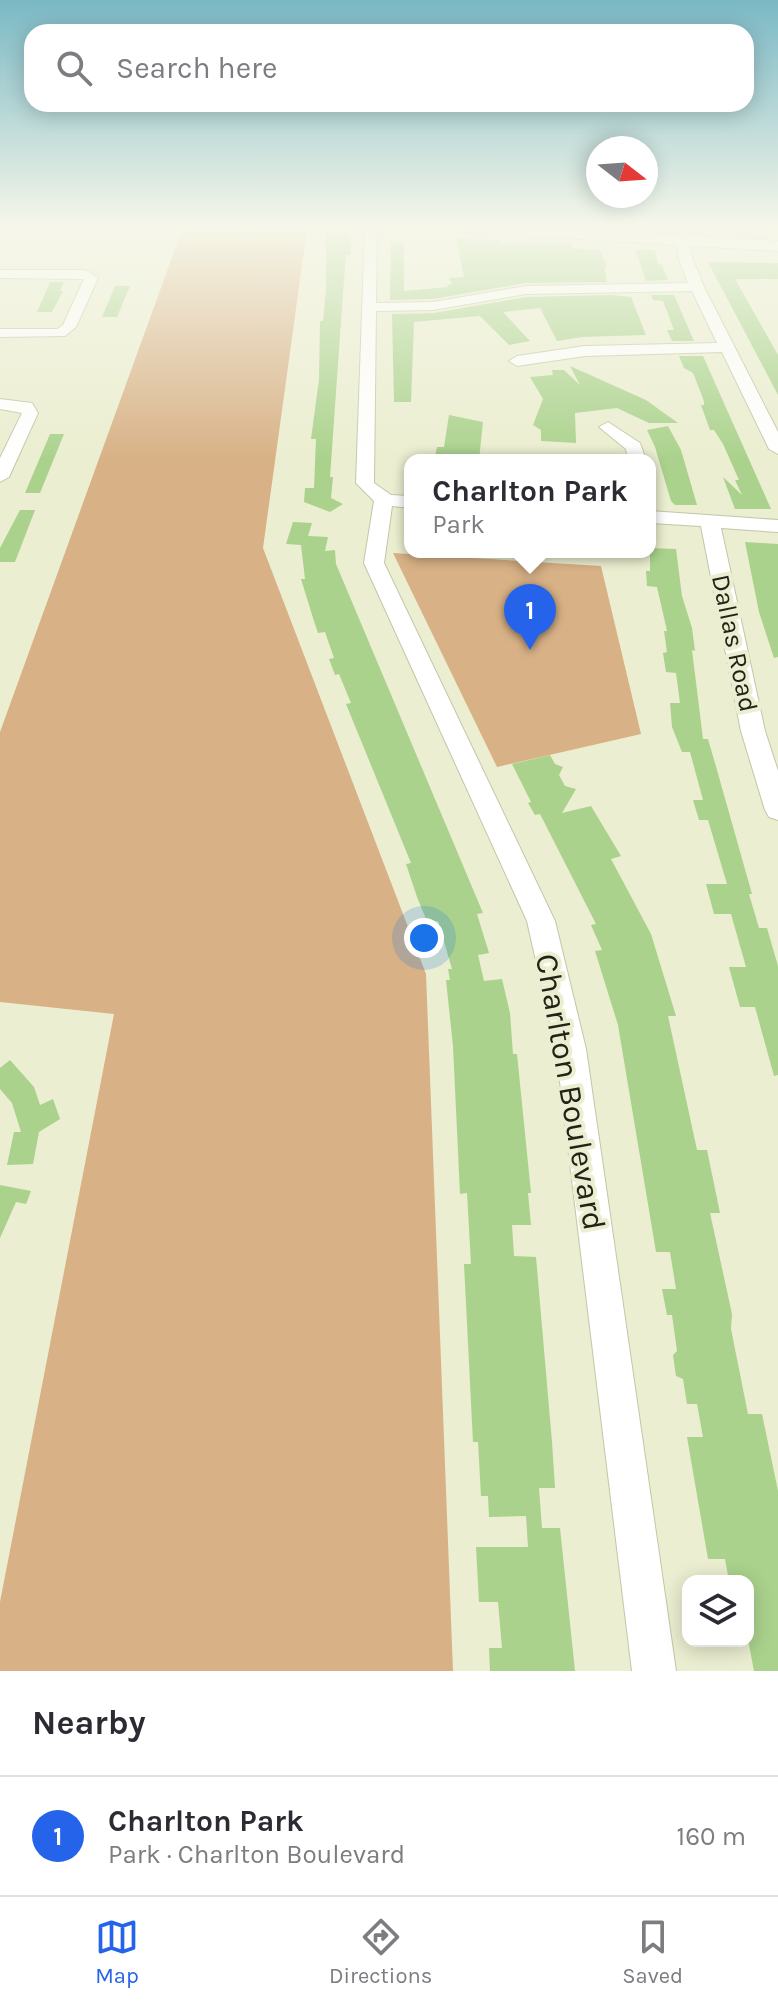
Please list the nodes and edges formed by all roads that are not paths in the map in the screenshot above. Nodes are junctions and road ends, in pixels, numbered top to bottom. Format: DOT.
graph roads {
  1 [pos="79,305"];
  2 [pos="439,305"];
  3 [pos="706,305"];
  4 [pos="371,307"];
  5 [pos="0,333"];
  6 [pos="727,347"];
  7 [pos="517,361"];
  8 [pos="0,404"];
  9 [pos="608,427"];
  10 [pos="773,428"];
  11 [pos="778,449"];
  12 [pos="636,454"];
  13 [pos="0,477"];
  14 [pos="397,501"];
  15 [pos="656,517"];
  16 [pos="710,521"];
  17 [pos="778,526"];
  18 [pos="778,810"];
  19 [pos="654,1671"];
  1 -- 5 [label="street"];
  2 -- 4 [label="street"];
  3 -- 6 [label="street"];
  4 -- 14 [label="street"];
  6 -- 7 [label="street"];
  6 -- 10 [label="street"];
  8 -- 13 [label="street"];
  9 -- 12 [label="street"];
  10 -- 11 [label="street"];
  14 -- 19 [label="street, Charlton Boulevard"];
  15 -- 16 [label="street"];
  16 -- 17 [label="street"];
  16 -- 18 [label="street, Dallas Road"];
}
